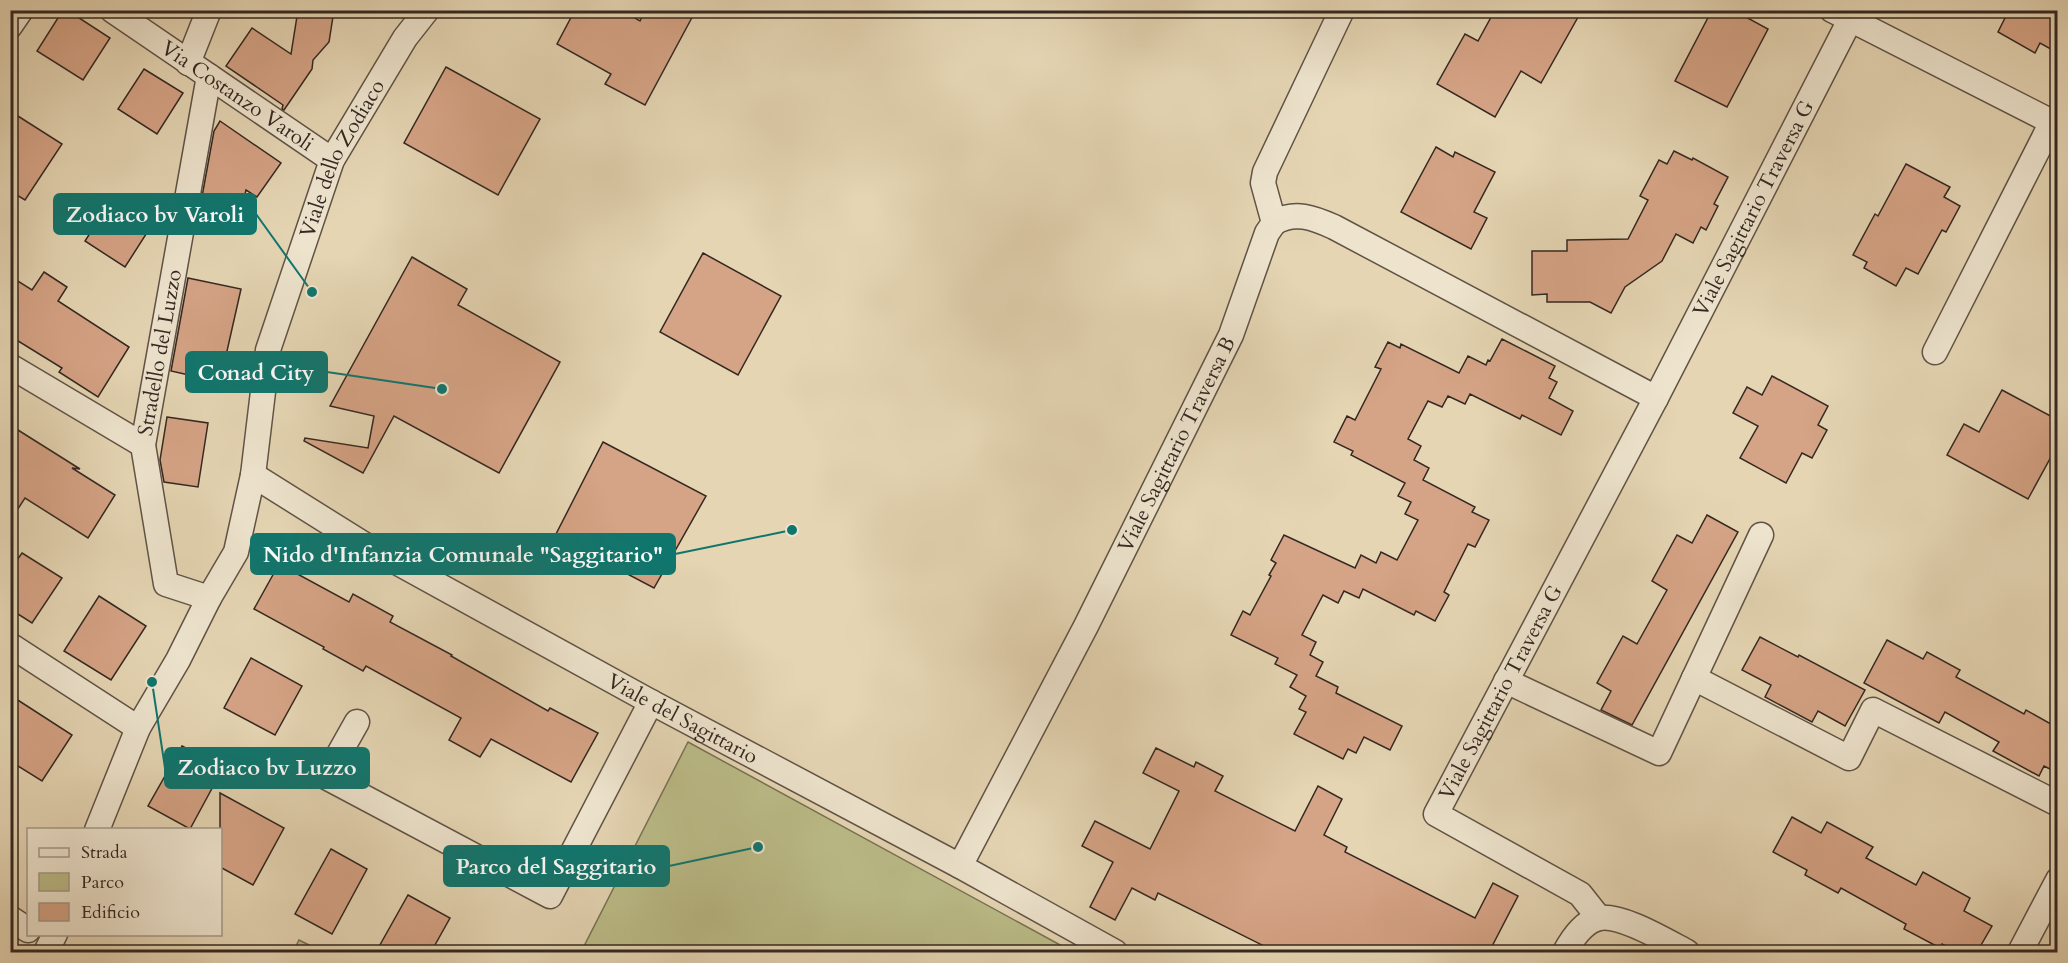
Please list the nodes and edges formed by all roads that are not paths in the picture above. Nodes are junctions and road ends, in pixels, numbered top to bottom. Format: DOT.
graph roads {
  1 [pos="21,10"];
  2 [pos="112,10"];
  3 [pos="209,10"];
  4 [pos="427,10"];
  5 [pos="1342,10"];
  6 [pos="1841,15"];
  7 [pos="10,26"];
  8 [pos="188,63"];
  9 [pos="209,76"];
  10 [pos="332,160"];
  11 [pos="1274,223"];
  12 [pos="1935,352"];
  13 [pos="10,366"];
  14 [pos="1656,398"];
  15 [pos="143,445"];
  16 [pos="254,475"];
  17 [pos="1761,535"];
  18 [pos="208,598"];
  19 [pos="10,645"];
  20 [pos="1694,678"];
  21 [pos="1506,681"];
  22 [pos="651,702"];
  23 [pos="357,722"];
  24 [pos="138,728"];
  25 [pos="2058,804"];
  26 [pos="98,828"];
  27 [pos="960,866"];
  28 [pos="2058,880"];
  29 [pos="10,918"];
  30 [pos="1599,918"];
  31 [pos="27,929"];
  32 [pos="1115,952"];
  33 [pos="1565,952"];
  34 [pos="1687,952"];
  35 [pos="2020,952"];
  1 -- 7 [label="street"];
  2 -- 8 [label="street, Via Costanzo Varoli"];
  3 -- 8 [label="street"];
  4 -- 10 [label="street, Viale dello Zodiaco"];
  5 -- 11 [label="street"];
  6 -- 12 [label="street, Viale Sagittario Traversa G"];
  6 -- 14 [label="street, Viale Sagittario Traversa G"];
  8 -- 9 [label="street, Via Costanzo Varoli"];
  9 -- 10 [label="street, Via Costanzo Varoli"];
  9 -- 15 [label="street, Stradello del Luzzo"];
  10 -- 16 [label="street, Viale dello Zodiaco"];
  11 -- 14 [label="street"];
  11 -- 27 [label="street, Viale Sagittario Traversa B"];
  13 -- 15 [label="street"];
  14 -- 21 [label="street, Viale Sagittario Traversa G"];
  15 -- 18 [label="street, Stradello del Luzzo"];
  16 -- 18 [label="street, Viale dello Zodiaco"];
  16 -- 22 [label="street, Viale del Sagittario"];
  17 -- 20 [label="street"];
  18 -- 24 [label="street, Viale dello Zodiaco"];
  19 -- 24 [label="street"];
  20 -- 21 [label="street"];
  20 -- 25 [label="street"];
  21 -- 30 [label="street, Viale Sagittario Traversa G"];
  22 -- 23 [label="street"];
  22 -- 27 [label="street, Viale del Sagittario"];
  24 -- 26 [label="street"];
  27 -- 32 [label="street, Viale del Sagittario"];
  28 -- 35 [label="street"];
  29 -- 31 [label="street"];
  30 -- 33 [label="street"];
  30 -- 34 [label="street"];
}
